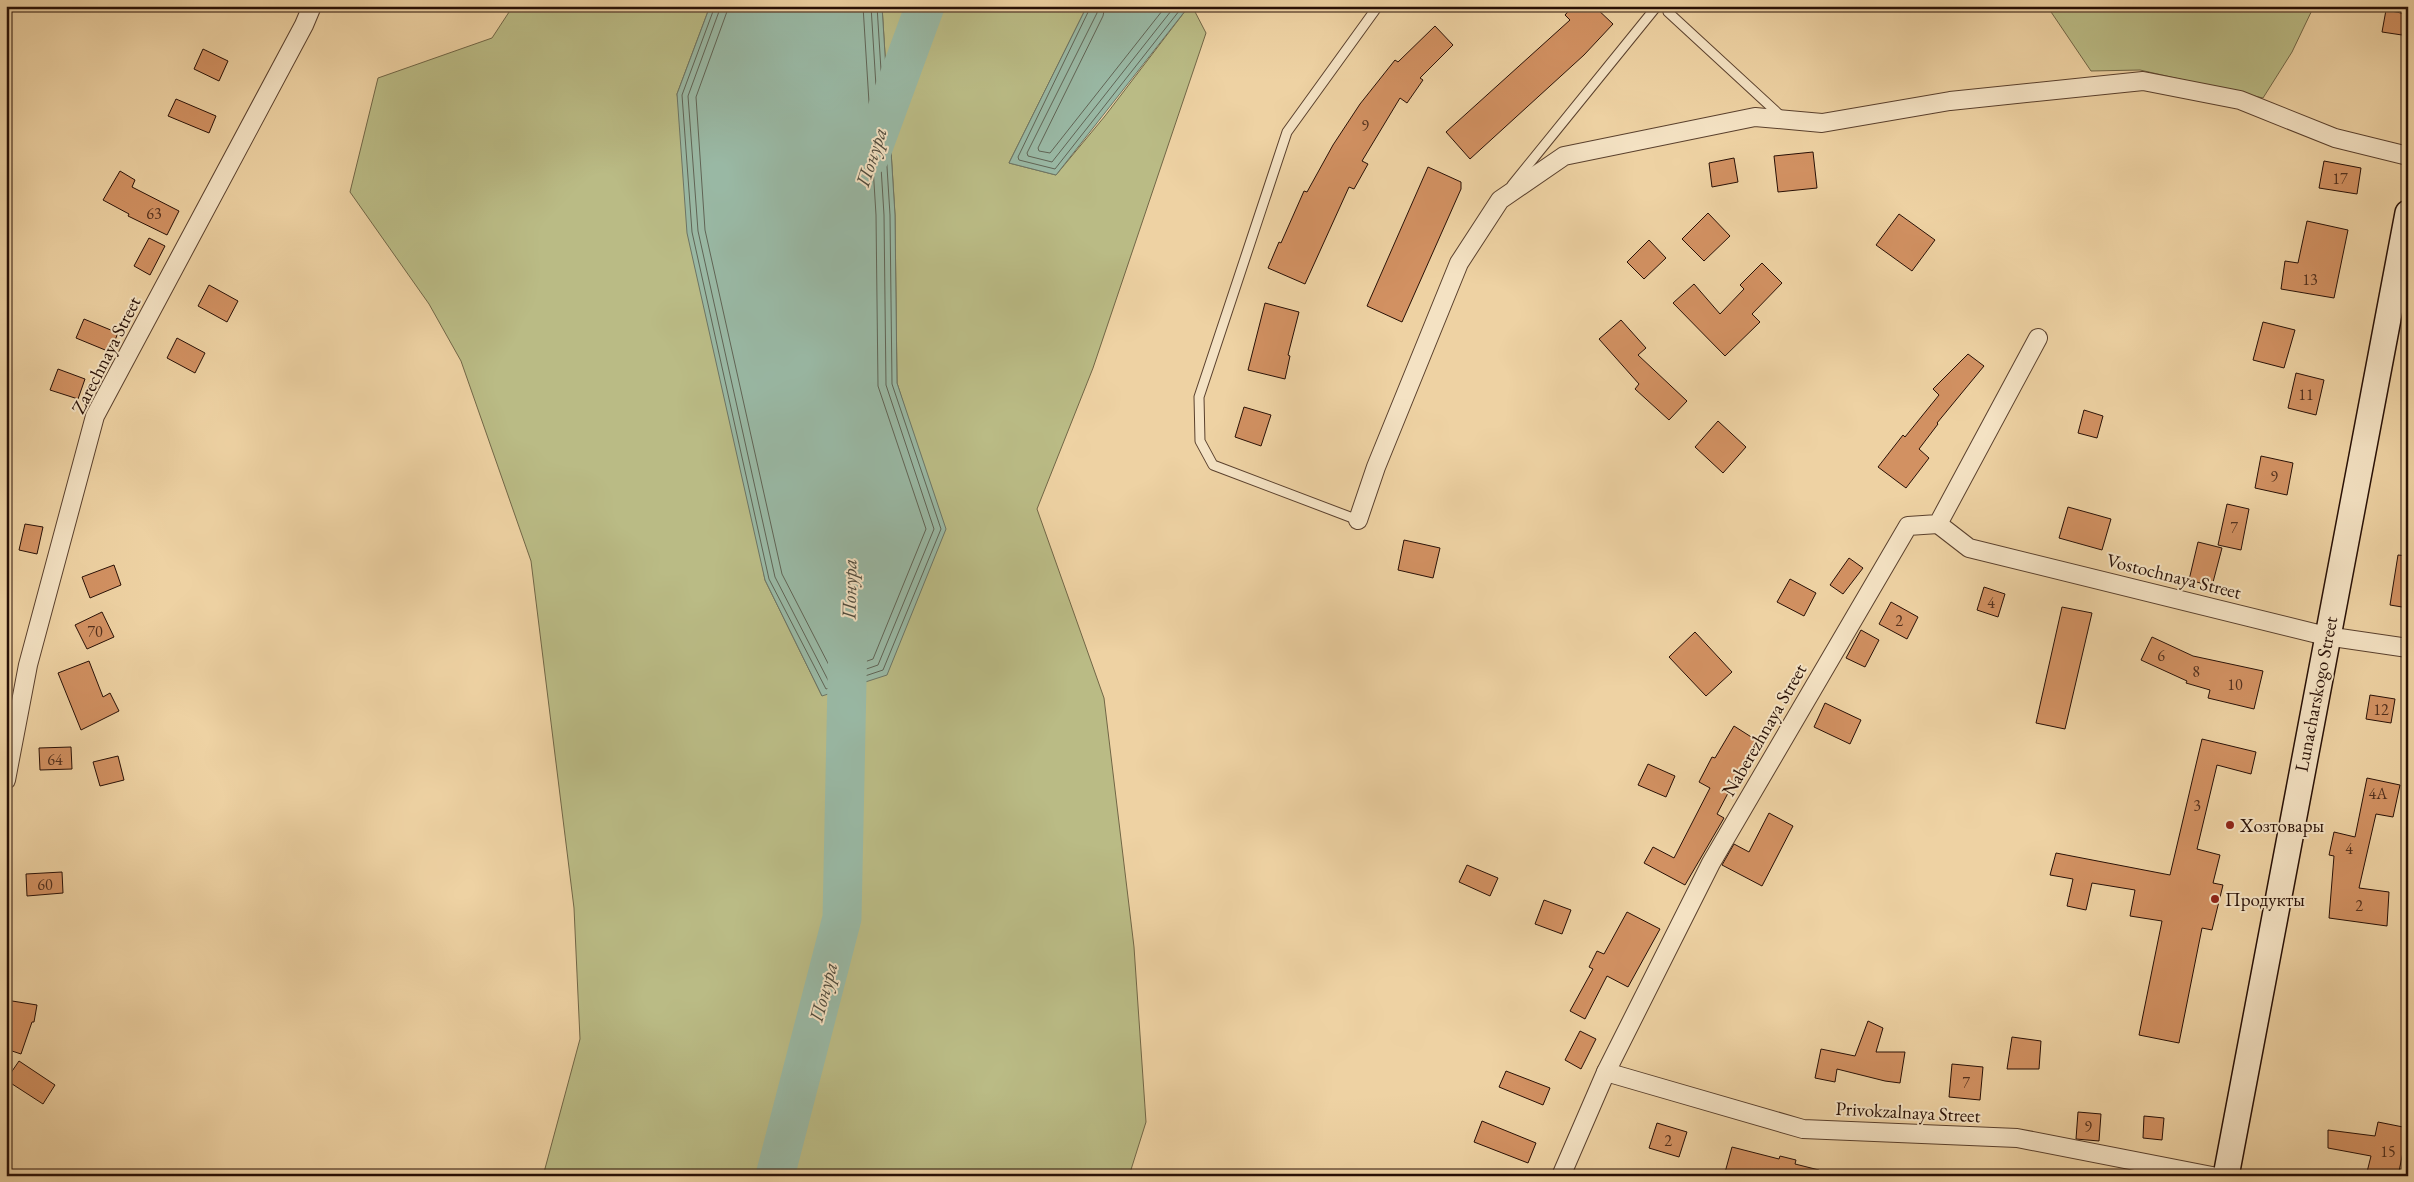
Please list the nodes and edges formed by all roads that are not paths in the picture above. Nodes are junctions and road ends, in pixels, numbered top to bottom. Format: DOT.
graph roads {
  1 [pos="312,6"];
  2 [pos="1378,6"];
  3 [pos="1657,6"];
  4 [pos="1667,6"];
  5 [pos="1785,120"];
  6 [pos="2408,156"];
  7 [pos="1500,200"];
  8 [pos="2408,213"];
  9 [pos="2038,338"];
  10 [pos="1358,520"];
  11 [pos="1938,524"];
  12 [pos="2326,636"];
  13 [pos="2408,648"];
  14 [pos="6,780"];
  15 [pos="1606,1072"];
  16 [pos="1561,1176"];
  17 [pos="2212,1176"];
  18 [pos="2226,1176"];
  1 -- 14 [label="street, Zarechnaya Street"];
  2 -- 10 [label="lane"];
  3 -- 7 [label="lane"];
  4 -- 5 [label="lane"];
  5 -- 6 [label="street"];
  5 -- 7 [label="street"];
  7 -- 10 [label="street"];
  8 -- 12 [label="main road, Lunacharskogo Street"];
  9 -- 11 [label="street"];
  11 -- 12 [label="street, Vostochnaya Street"];
  11 -- 15 [label="street, Naberezhnaya Street"];
  12 -- 13 [label="street, Vostochnaya Street"];
  12 -- 18 [label="main road, Lunacharskogo Street"];
  15 -- 16 [label="street, Naberezhnaya Street"];
  15 -- 17 [label="street, Privokzalnaya Street"];
}
